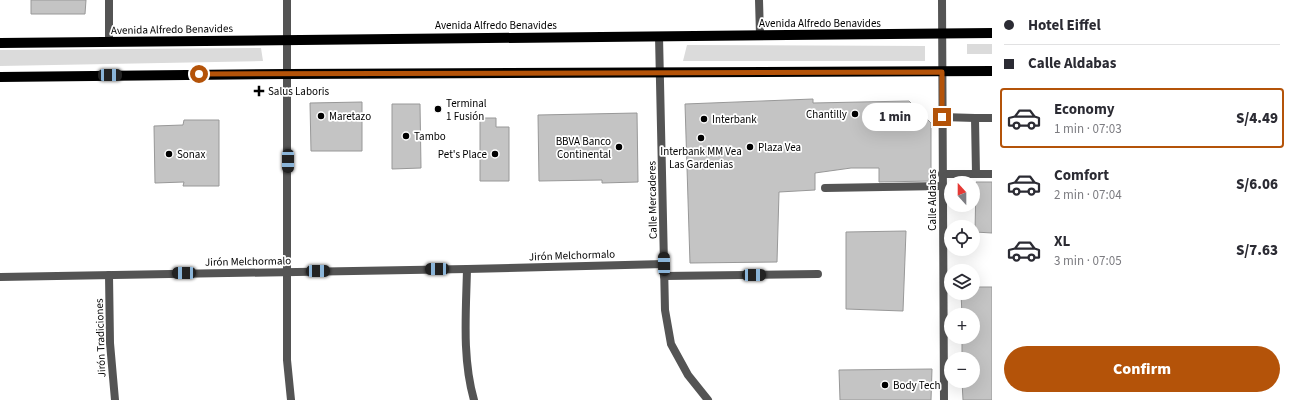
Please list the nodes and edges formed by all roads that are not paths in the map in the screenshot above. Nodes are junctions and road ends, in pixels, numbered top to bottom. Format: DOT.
graph roads {
  1 [pos="109,0"];
  2 [pos="287,0"];
  3 [pos="758,0"];
  4 [pos="942,0"];
  5 [pos="942,33"];
  6 [pos="992,33"];
  7 [pos="760,35"];
  8 [pos="659,36"];
  9 [pos="287,39"];
  10 [pos="0,42"];
  11 [pos="109,42"];
  12 [pos="992,71"];
  13 [pos="660,72"];
  14 [pos="942,72"];
  15 [pos="288,74"];
  16 [pos="0,76"];
  17 [pos="942,117"];
  18 [pos="975,118"];
  19 [pos="992,118"];
  20 [pos="942,174"];
  21 [pos="976,174"];
  22 [pos="992,174"];
  23 [pos="942,186"];
  24 [pos="825,188"];
  25 [pos="664,264"];
  26 [pos="467,269"];
  27 [pos="288,272"];
  28 [pos="818,274"];
  29 [pos="109,275"];
  30 [pos="664,276"];
  31 [pos="0,277"];
  32 [pos="115,400"];
  33 [pos="291,400"];
  34 [pos="474,400"];
  35 [pos="708,400"];
  36 [pos="944,400"];
  1 -- 11 [label="street"];
  2 -- 9 [label="street"];
  3 -- 7 [label="street"];
  4 -- 5 [label="street, Calle Aldabas"];
  5 -- 6 [label="main road, Avenida Alfredo Benavides"];
  5 -- 7 [label="main road, Avenida Alfredo Benavides"];
  5 -- 14 [label="street, Calle Aldabas"];
  7 -- 8 [label="main road, Avenida Alfredo Benavides"];
  8 -- 9 [label="main road, Avenida Alfredo Benavides"];
  8 -- 13 [label="street, Calle Mercaderes"];
  9 -- 11 [label="main road, Avenida Alfredo Benavides"];
  9 -- 15 [label="street"];
  10 -- 11 [label="main road, Avenida Alfredo Benavides"];
  12 -- 14 [label="main road"];
  13 -- 14 [label="main road"];
  13 -- 15 [label="main road"];
  13 -- 25 [label="street, Calle Mercaderes"];
  14 -- 17 [label="street, Calle Aldabas"];
  15 -- 16 [label="main road"];
  15 -- 27 [label="street"];
  17 -- 18 [label="street"];
  17 -- 20 [label="street, Calle Aldabas"];
  18 -- 19 [label="street"];
  18 -- 21 [label="street"];
  20 -- 21 [label="street"];
  20 -- 23 [label="street, Calle Aldabas"];
  21 -- 22 [label="street"];
  23 -- 24 [label="street"];
  23 -- 36 [label="street, Calle Aldabas"];
  25 -- 26 [label="street, Jirón Melchormalo"];
  25 -- 30 [label="street, Calle Mercaderes"];
  26 -- 27 [label="street, Jirón Melchormalo"];
  26 -- 34 [label="street"];
  27 -- 29 [label="street, Jirón Melchormalo"];
  27 -- 33 [label="street"];
  28 -- 30 [label="street"];
  29 -- 31 [label="street, Jirón Melchormalo"];
  29 -- 32 [label="street, Jirón Tradiciones"];
  30 -- 35 [label="street, Calle Mercaderes"];
}
